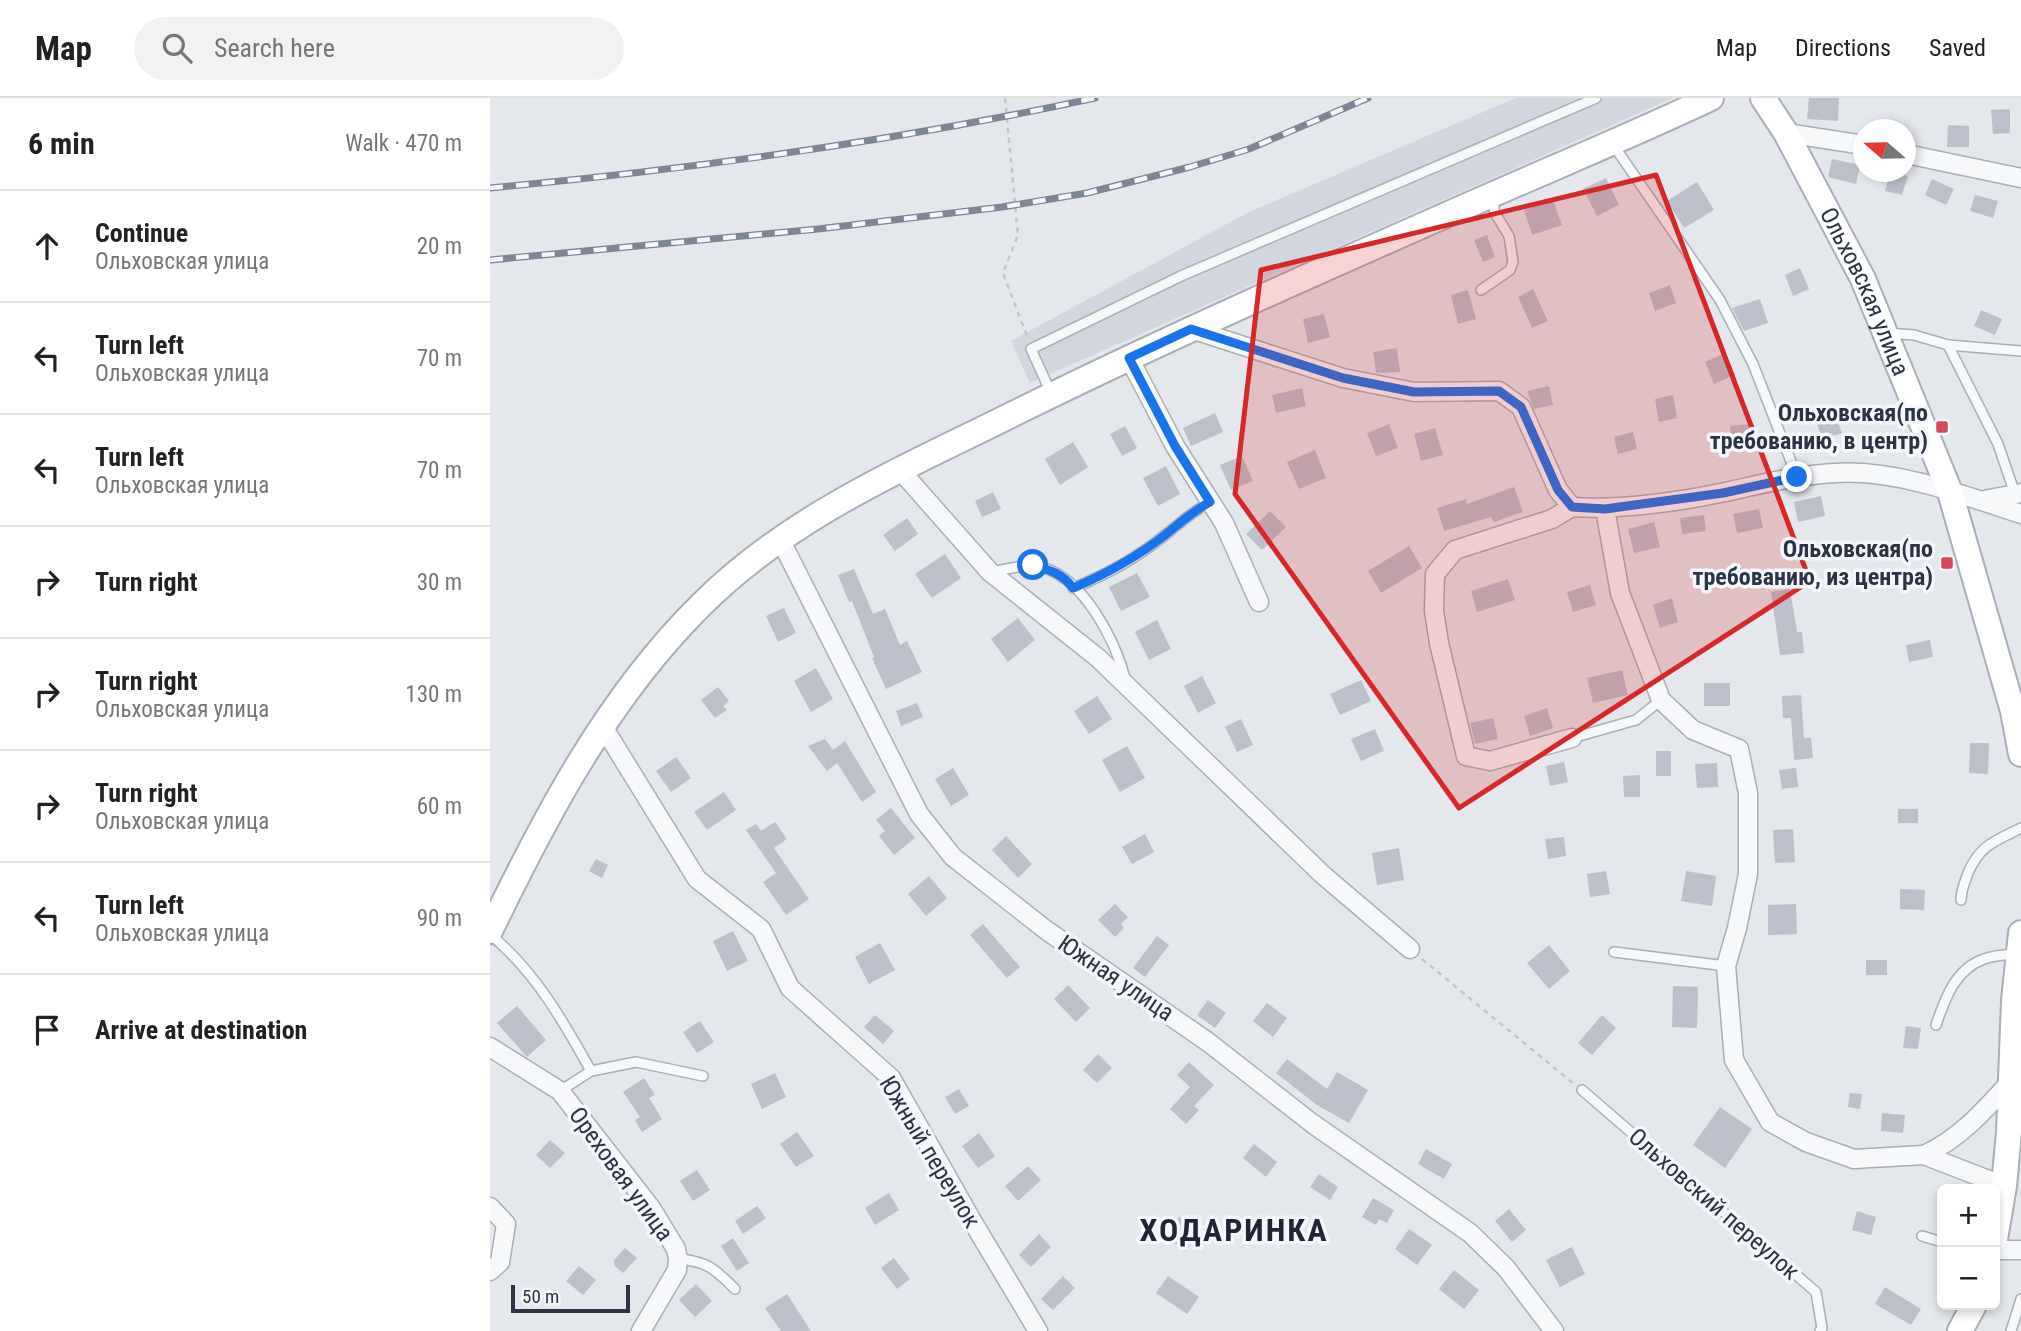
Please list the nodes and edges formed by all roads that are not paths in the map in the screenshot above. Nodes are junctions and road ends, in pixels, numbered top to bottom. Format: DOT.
graph roads {
  1 [pos="1596,98"];
  2 [pos="1711,98"];
  3 [pos="1763,98"];
  4 [pos="1786,133"];
  5 [pos="1853,143"];
  6 [pos="1613,144"];
  7 [pos="1916,156"];
  8 [pos="2021,178"];
  9 [pos="1491,195"];
  10 [pos="1481,290"];
  11 [pos="1191,329"];
  12 [pos="1885,333"];
  13 [pos="1948,345"];
  14 [pos="2021,351"];
  15 [pos="1129,358"];
  16 [pos="1052,395"];
  17 [pos="900,470"];
  18 [pos="1797,477"];
  19 [pos="1950,492"];
  20 [pos="2017,494"];
  21 [pos="1980,501"];
  22 [pos="1210,502"];
  23 [pos="1572,507"];
  24 [pos="1605,509"];
  25 [pos="2021,514"];
  26 [pos="780,539"];
  27 [pos="990,572"];
  28 [pos="1073,588"];
  29 [pos="1259,602"];
  30 [pos="1126,684"];
  31 [pos="1661,700"];
  32 [pos="603,725"];
  33 [pos="1572,738"];
  34 [pos="2020,744"];
  35 [pos="2021,828"];
  36 [pos="1961,900"];
  37 [pos="490,933"];
  38 [pos="2020,943"];
  39 [pos="1410,949"];
  40 [pos="1614,952"];
  41 [pos="1726,965"];
  42 [pos="1936,1025"];
  43 [pos="493,1053"];
  44 [pos="592,1071"];
  45 [pos="703,1076"];
  46 [pos="2010,1082"];
  47 [pos="1582,1090"];
  48 [pos="559,1091"];
  49 [pos="1924,1155"];
  50 [pos="2004,1186"];
  51 [pos="490,1207"];
  52 [pos="2000,1210"];
  53 [pos="1922,1236"];
  54 [pos="1937,1240"];
  55 [pos="2000,1250"];
  56 [pos="2021,1250"];
  57 [pos="678,1259"];
  58 [pos="490,1271"];
  59 [pos="735,1289"];
  60 [pos="2021,1299"];
  61 [pos="1971,1310"];
  62 [pos="640,1331"];
  63 [pos="1038,1331"];
  64 [pos="1554,1331"];
  65 [pos="1820,1331"];
  66 [pos="1960,1331"];
  67 [pos="2011,1331"];
  1 -- 16 [label="lane"];
  2 -- 6 [label="street"];
  3 -- 4 [label="street, Ольховская улица"];
  4 -- 5 [label="street"];
  4 -- 12 [label="street, Ольховская улица"];
  6 -- 9 [label="street"];
  6 -- 18 [label="lane"];
  7 -- 8 [label="street"];
  9 -- 10 [label="lane"];
  9 -- 11 [label="street"];
  11 -- 15 [label="street"];
  11 -- 23 [label="street"];
  12 -- 13 [label="lane"];
  12 -- 19 [label="street, Ольховская улица"];
  13 -- 14 [label="lane"];
  13 -- 20 [label="lane"];
  15 -- 16 [label="street"];
  15 -- 22 [label="street"];
  16 -- 17 [label="street"];
  17 -- 26 [label="street"];
  17 -- 27 [label="street"];
  18 -- 19 [label="street"];
  18 -- 24 [label="street"];
  19 -- 21 [label="street"];
  19 -- 34 [label="street, Ольховская улица"];
  20 -- 21 [label="street"];
  20 -- 25 [label="lane"];
  21 -- 25 [label="street"];
  22 -- 28 [label="lane"];
  22 -- 29 [label="street"];
  23 -- 24 [label="street"];
  23 -- 33 [label="street"];
  24 -- 31 [label="street"];
  26 -- 32 [label="street"];
  26 -- 64 [label="street, Южная улица"];
  27 -- 28 [label="lane"];
  27 -- 30 [label="street"];
  28 -- 30 [label="lane"];
  30 -- 39 [label="street"];
  31 -- 33 [label="lane"];
  31 -- 41 [label="street"];
  32 -- 37 [label="street"];
  32 -- 63 [label="street, Южный переулок"];
  35 -- 36 [label="lane"];
  37 -- 44 [label="lane"];
  38 -- 42 [label="lane"];
  38 -- 46 [label="street"];
  40 -- 41 [label="lane"];
  41 -- 49 [label="street"];
  43 -- 48 [label="street, Ореховая улица"];
  44 -- 45 [label="lane"];
  44 -- 48 [label="lane"];
  46 -- 49 [label="street"];
  46 -- 50 [label="street"];
  47 -- 65 [label="lane, Ольховский переулок"];
  48 -- 57 [label="street, Ореховая улица"];
  49 -- 50 [label="street"];
  50 -- 52 [label="street"];
  51 -- 58 [label="street"];
  53 -- 54 [label="lane"];
  55 -- 56 [label="street"];
  57 -- 59 [label="lane"];
  57 -- 62 [label="street, Ореховая улица"];
  60 -- 67 [label="lane"];
  61 -- 66 [label="street"];
}
